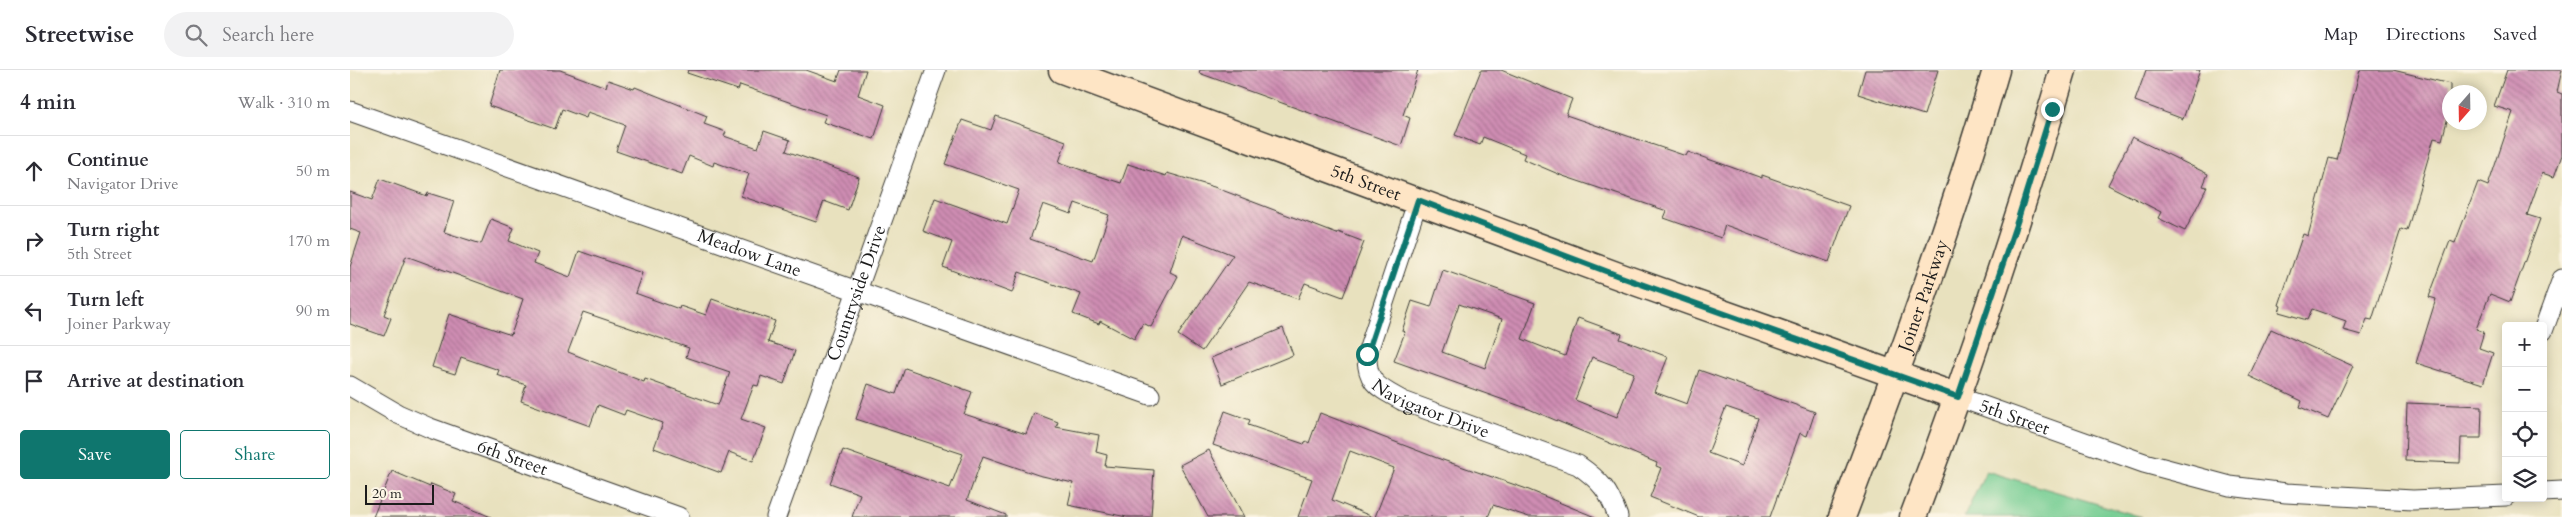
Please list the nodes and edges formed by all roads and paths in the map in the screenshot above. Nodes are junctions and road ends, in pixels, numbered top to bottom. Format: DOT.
graph roads {
  1 [pos="936,70"];
  2 [pos="1062,70"];
  3 [pos="1996,70"];
  4 [pos="2063,70"];
  5 [pos="350,111"];
  6 [pos="1418,200"];
  7 [pos="2562,279"];
  8 [pos="857,291"];
  9 [pos="2546,322"];
  10 [pos="1896,375"];
  11 [pos="350,386"];
  12 [pos="1150,394"];
  13 [pos="1958,397"];
  14 [pos="2562,491"];
  15 [pos="2547,492"];
  16 [pos="2502,496"];
  17 [pos="679,517"];
  18 [pos="776,517"];
  19 [pos="1618,517"];
  20 [pos="1842,517"];
  21 [pos="1913,517"];
  1 -- 8 [label="street, Countryside Drive"];
  2 -- 6 [label="street, 5th Street"];
  3 -- 10 [label="street, Joiner Parkway"];
  4 -- 13 [label="street"];
  5 -- 8 [label="street, Meadow Lane"];
  6 -- 10 [label="street, 5th Street"];
  6 -- 19 [label="street, Navigator Drive"];
  7 -- 9 [label="street"];
  8 -- 12 [label="street, Meadow Lane"];
  8 -- 18 [label="street, Countryside Drive"];
  10 -- 13 [label="street, 5th Street"];
  10 -- 20 [label="street, Joiner Parkway"];
  11 -- 17 [label="street, 6th Street"];
  13 -- 16 [label="street, 5th Street"];
  13 -- 21 [label="street"];
  14 -- 15 [label="street"];
}
